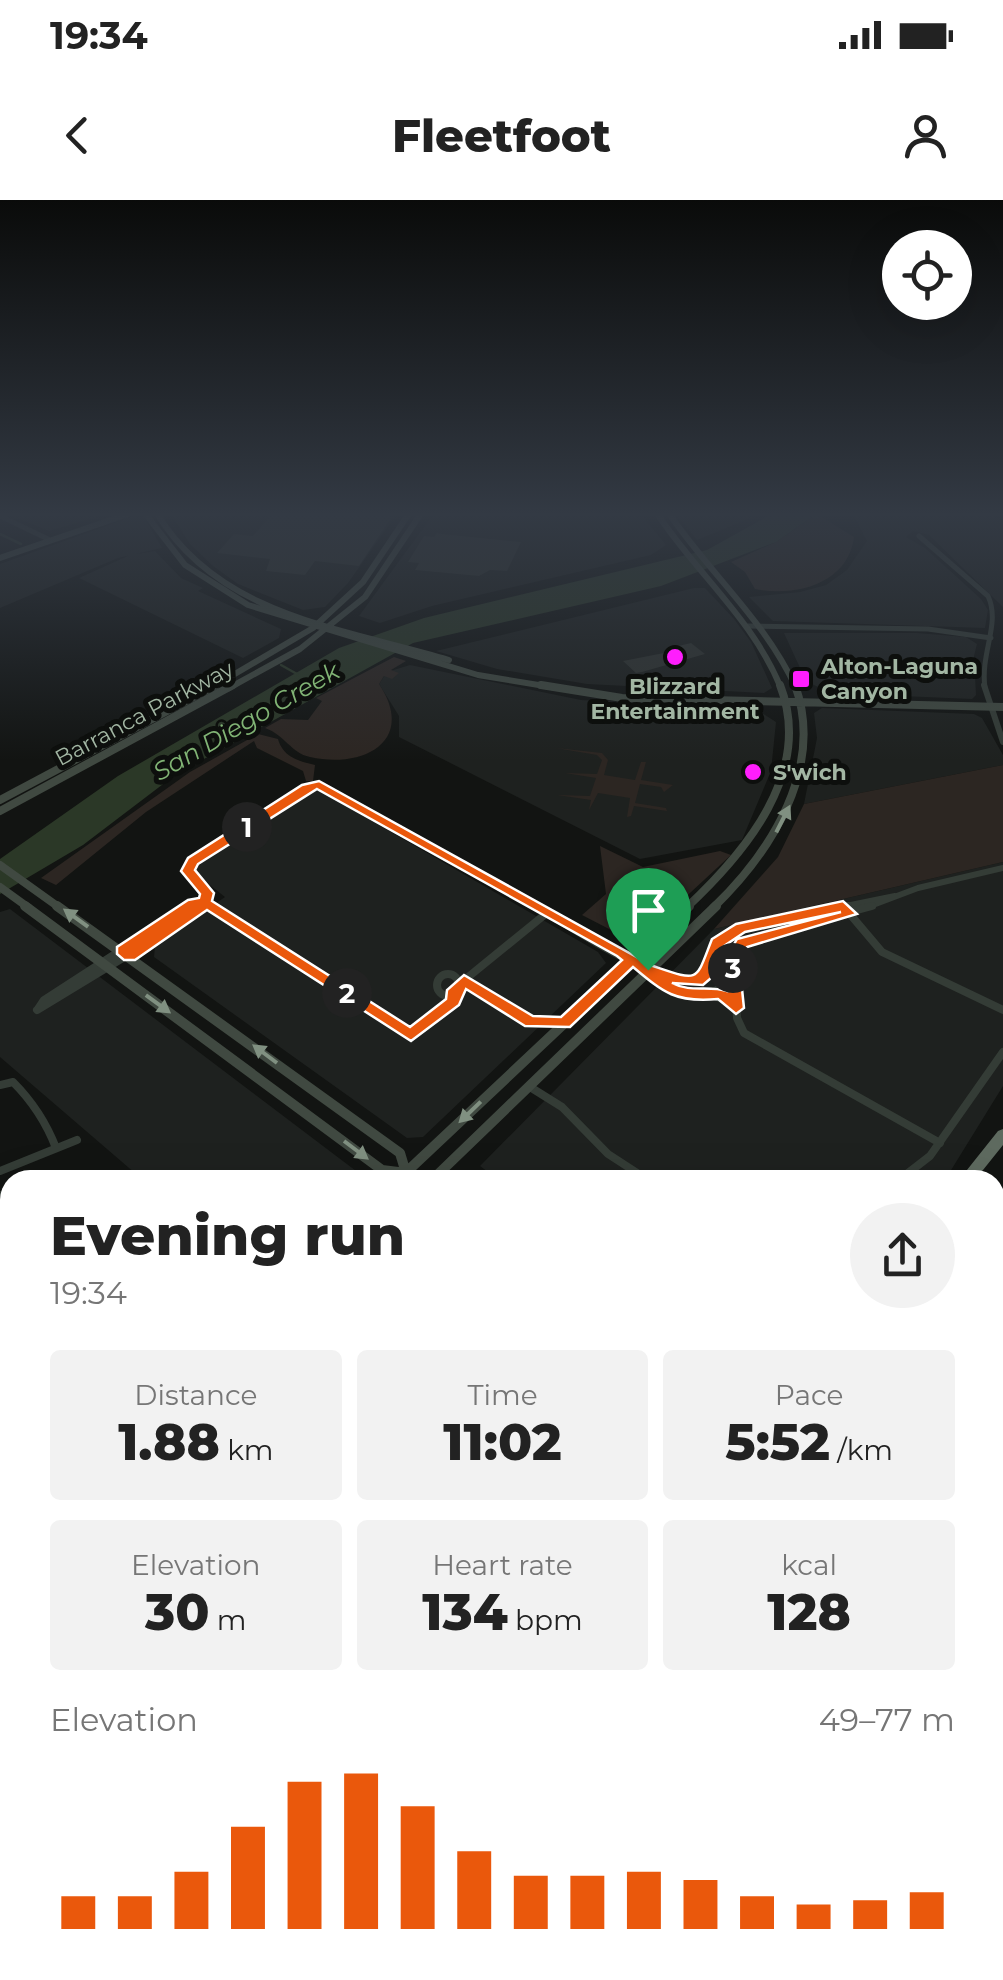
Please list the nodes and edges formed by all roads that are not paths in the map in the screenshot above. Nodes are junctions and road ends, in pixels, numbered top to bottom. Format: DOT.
graph roads {
  1 [pos="230,595"];
  2 [pos="250,595"];
  3 [pos="349,595"];
  4 [pos="363,595"];
  5 [pos="723,595"];
  6 [pos="736,595"];
  7 [pos="983,595"];
  8 [pos="321,622"];
  9 [pos="332,625"];
  10 [pos="748,626"];
  11 [pos="761,626"];
  12 [pos="312,628"];
  13 [pos="324,631"];
  14 [pos="991,638"];
  15 [pos="785,701"];
  16 [pos="800,701"];
  17 [pos="991,706"];
  18 [pos="1003,706"];
  19 [pos="1003,742"];
  20 [pos="0,800"];
  21 [pos="0,811"];
  22 [pos="0,865"];
  23 [pos="1003,868"];
  24 [pos="0,887"];
  25 [pos="896,896"];
  26 [pos="205,902"];
  27 [pos="843,905"];
  28 [pos="548,912"];
  29 [pos="850,914"];
  30 [pos="526,930"];
  31 [pos="538,937"];
  32 [pos="126,953"];
  33 [pos="632,959"];
  34 [pos="106,966"];
  35 [pos="732,966"];
  36 [pos="648,970"];
  37 [pos="462,982"];
  38 [pos="452,994"];
  39 [pos="709,994"];
  40 [pos="736,1008"];
  41 [pos="1003,1010"];
  42 [pos="565,1023"];
  43 [pos="1003,1052"];
  44 [pos="0,1085"];
  45 [pos="530,1087"];
  46 [pos="1003,1135"];
  47 [pos="77,1140"];
  48 [pos="940,1143"];
  49 [pos="56,1148"];
  50 [pos="2,1170"];
  51 [pos="385,1170"];
  52 [pos="404,1170"];
  53 [pos="414,1170"];
  54 [pos="443,1170"];
  55 [pos="633,1170"];
  56 [pos="910,1170"];
  57 [pos="974,1170"];
  1 -- 12 [label="main road"];
  2 -- 8 [label="main road"];
  3 -- 8 [label="main road, Barranca Parkway"];
  4 -- 9 [label="main road, Barranca Parkway"];
  5 -- 10 [label="main road"];
  6 -- 11 [label="main road"];
  7 -- 14 [label="street"];
  8 -- 9 [label="main road"];
  8 -- 12 [label="main road, Barranca Parkway"];
  9 -- 13 [label="main road, Barranca Parkway"];
  9 -- 15 [label="main road"];
  10 -- 11 [label="street"];
  10 -- 15 [label="main road"];
  11 -- 14 [label="street"];
  11 -- 16 [label="main road"];
  12 -- 13 [label="main road"];
  12 -- 20 [label="main road, Barranca Parkway"];
  13 -- 15 [label="main road"];
  13 -- 21 [label="main road, Barranca Parkway"];
  14 -- 17 [label="street"];
  15 -- 16 [label="main road"];
  15 -- 33 [label="main road"];
  16 -- 17 [label="main road"];
  36 -- 16 [label="main road, one-way"];
  17 -- 18 [label="main road"];
  17 -- 19 [label="street"];
  32 -- 22 [label="main road, one-way"];
  23 -- 25 [label="street"];
  24 -- 34 [label="main road"];
  25 -- 27 [label="street"];
  25 -- 29 [label="street"];
  26 -- 28 [label="street"];
  26 -- 32 [label="street"];
  26 -- 38 [label="street"];
  27 -- 29 [label="street"];
  27 -- 36 [label="street"];
  28 -- 30 [label="street"];
  28 -- 33 [label="street"];
  29 -- 35 [label="street"];
  29 -- 41 [label="street"];
  30 -- 31 [label="street"];
  30 -- 37 [label="street"];
  32 -- 34 [label="street"];
  52 -- 32 [label="main road, one-way"];
  33 -- 36 [label="street"];
  33 -- 42 [label="main road"];
  34 -- 34 [label="street"];
  34 -- 51 [label="main road, one-way"];
  35 -- 39 [label="street"];
  35 -- 40 [label="street"];
  36 -- 39 [label="street"];
  36 -- 45 [label="main road"];
  37 -- 38 [label="street"];
  37 -- 38 [label="street"];
  37 -- 42 [label="main road"];
  39 -- 40 [label="street"];
  40 -- 48 [label="street"];
  42 -- 53 [label="main road, one-way"];
  43 -- 48 [label="street"];
  44 -- 49 [label="street"];
  45 -- 54 [label="main road"];
  45 -- 55 [label="street"];
  46 -- 57 [label="highway"];
  47 -- 49 [label="street"];
  48 -- 56 [label="street"];
  49 -- 50 [label="street"];
}
